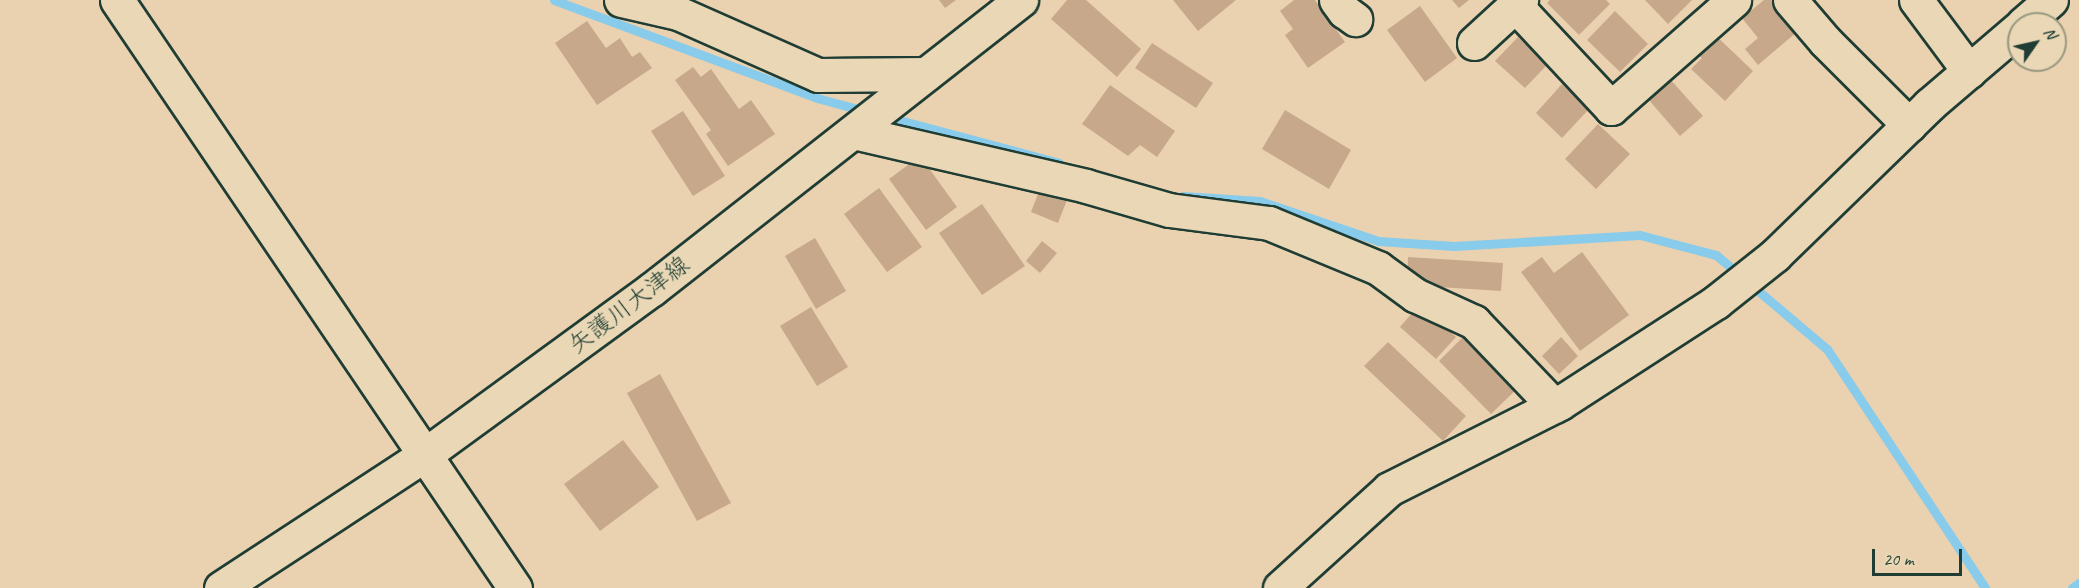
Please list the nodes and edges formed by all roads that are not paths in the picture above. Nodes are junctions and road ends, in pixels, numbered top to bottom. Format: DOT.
graph roads {
  1 [pos="117,0"];
  2 [pos="621,0"];
  3 [pos="1021,0"];
  4 [pos="1734,0"];
  5 [pos="1790,0"];
  6 [pos="1916,0"];
  7 [pos="2051,0"];
  8 [pos="1518,3"];
  9 [pos="2037,12"];
  10 [pos="2007,38"];
  11 [pos="1474,43"];
  12 [pos="1969,71"];
  13 [pos="926,74"];
  14 [pos="1908,125"];
  15 [pos="853,132"];
  16 [pos="1554,406"];
  17 [pos="423,456"];
  18 [pos="220,588"];
  19 [pos="514,588"];
  20 [pos="1280,588"];
  1 -- 17 [label="street"];
  2 -- 13 [label="street"];
  3 -- 13 [label="street, 矢護川大津線"];
  4 -- 8 [label="street"];
  5 -- 14 [label="street"];
  6 -- 12 [label="street"];
  7 -- 9 [label="street"];
  8 -- 11 [label="street"];
  10 -- 12 [label="street"];
  12 -- 14 [label="street"];
  13 -- 15 [label="street, 矢護川大津線"];
  14 -- 16 [label="street"];
  15 -- 16 [label="street"];
  15 -- 17 [label="street, 矢護川大津線"];
  16 -- 20 [label="street"];
  17 -- 18 [label="street, 矢護川大津線"];
  17 -- 19 [label="street"];
}
